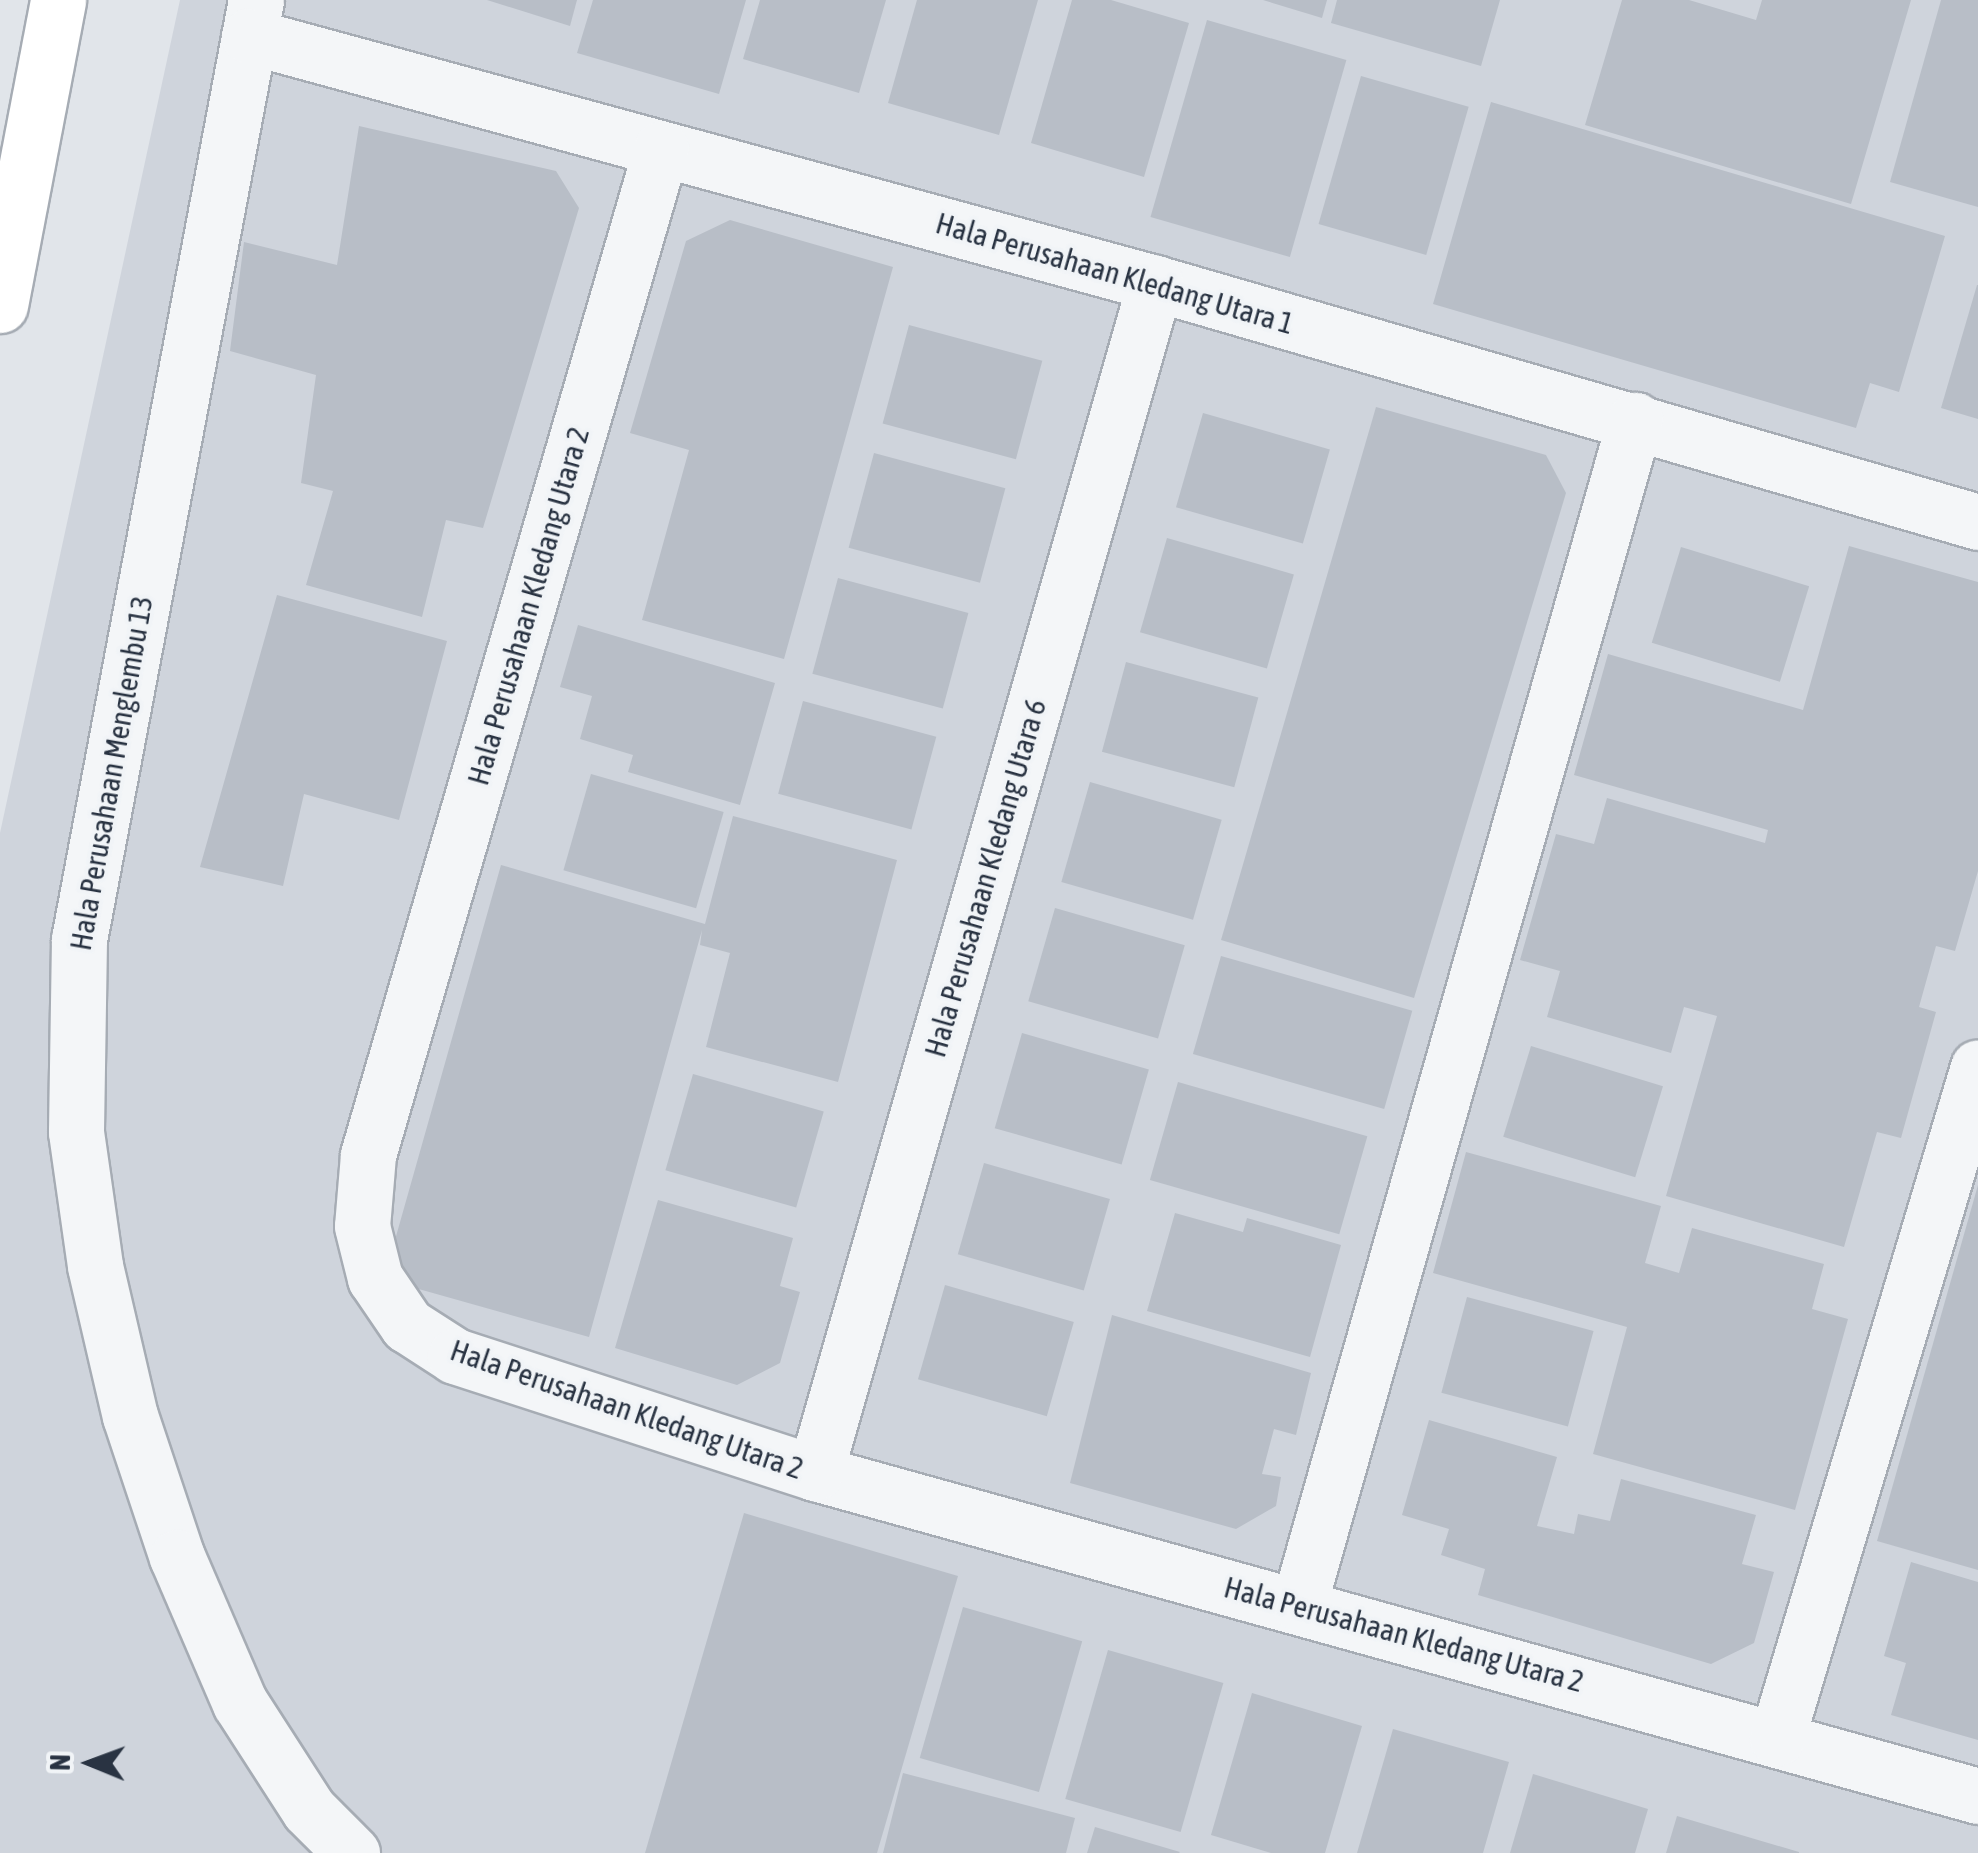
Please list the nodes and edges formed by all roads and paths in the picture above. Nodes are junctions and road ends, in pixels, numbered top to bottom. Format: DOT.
graph roads {
  1 [pos="58,0"];
  2 [pos="252,18"];
  3 [pos="661,149"];
  4 [pos="1154,283"];
  5 [pos="0,305"];
  6 [pos="1635,420"];
  7 [pos="1978,522"];
  8 [pos="1978,1066"];
  9 [pos="815,1473"];
  10 [pos="1299,1604"];
  11 [pos="1778,1738"];
  12 [pos="1978,1796"];
  13 [pos="352,1853"];
  1 -- 5 [label="main road"];
  2 -- 3 [label="street, Hala Perusahaan Kledang Utara 1"];
  2 -- 13 [label="street, Hala Perusahaan Menglembu 13"];
  3 -- 4 [label="street, Hala Perusahaan Kledang Utara 1"];
  3 -- 9 [label="street, Hala Perusahaan Kledang Utara 2"];
  4 -- 6 [label="street, Hala Perusahaan Kledang Utara 1"];
  4 -- 9 [label="street, Hala Perusahaan Kledang Utara 6"];
  6 -- 7 [label="street, Hala Perusahaan Kledang Utara 1"];
  6 -- 10 [label="street"];
  8 -- 11 [label="street"];
  9 -- 10 [label="street, Hala Perusahaan Kledang Utara 2"];
  10 -- 11 [label="street, Hala Perusahaan Kledang Utara 2"];
  11 -- 12 [label="street, Hala Perusahaan Kledang Utara 2"];
}
